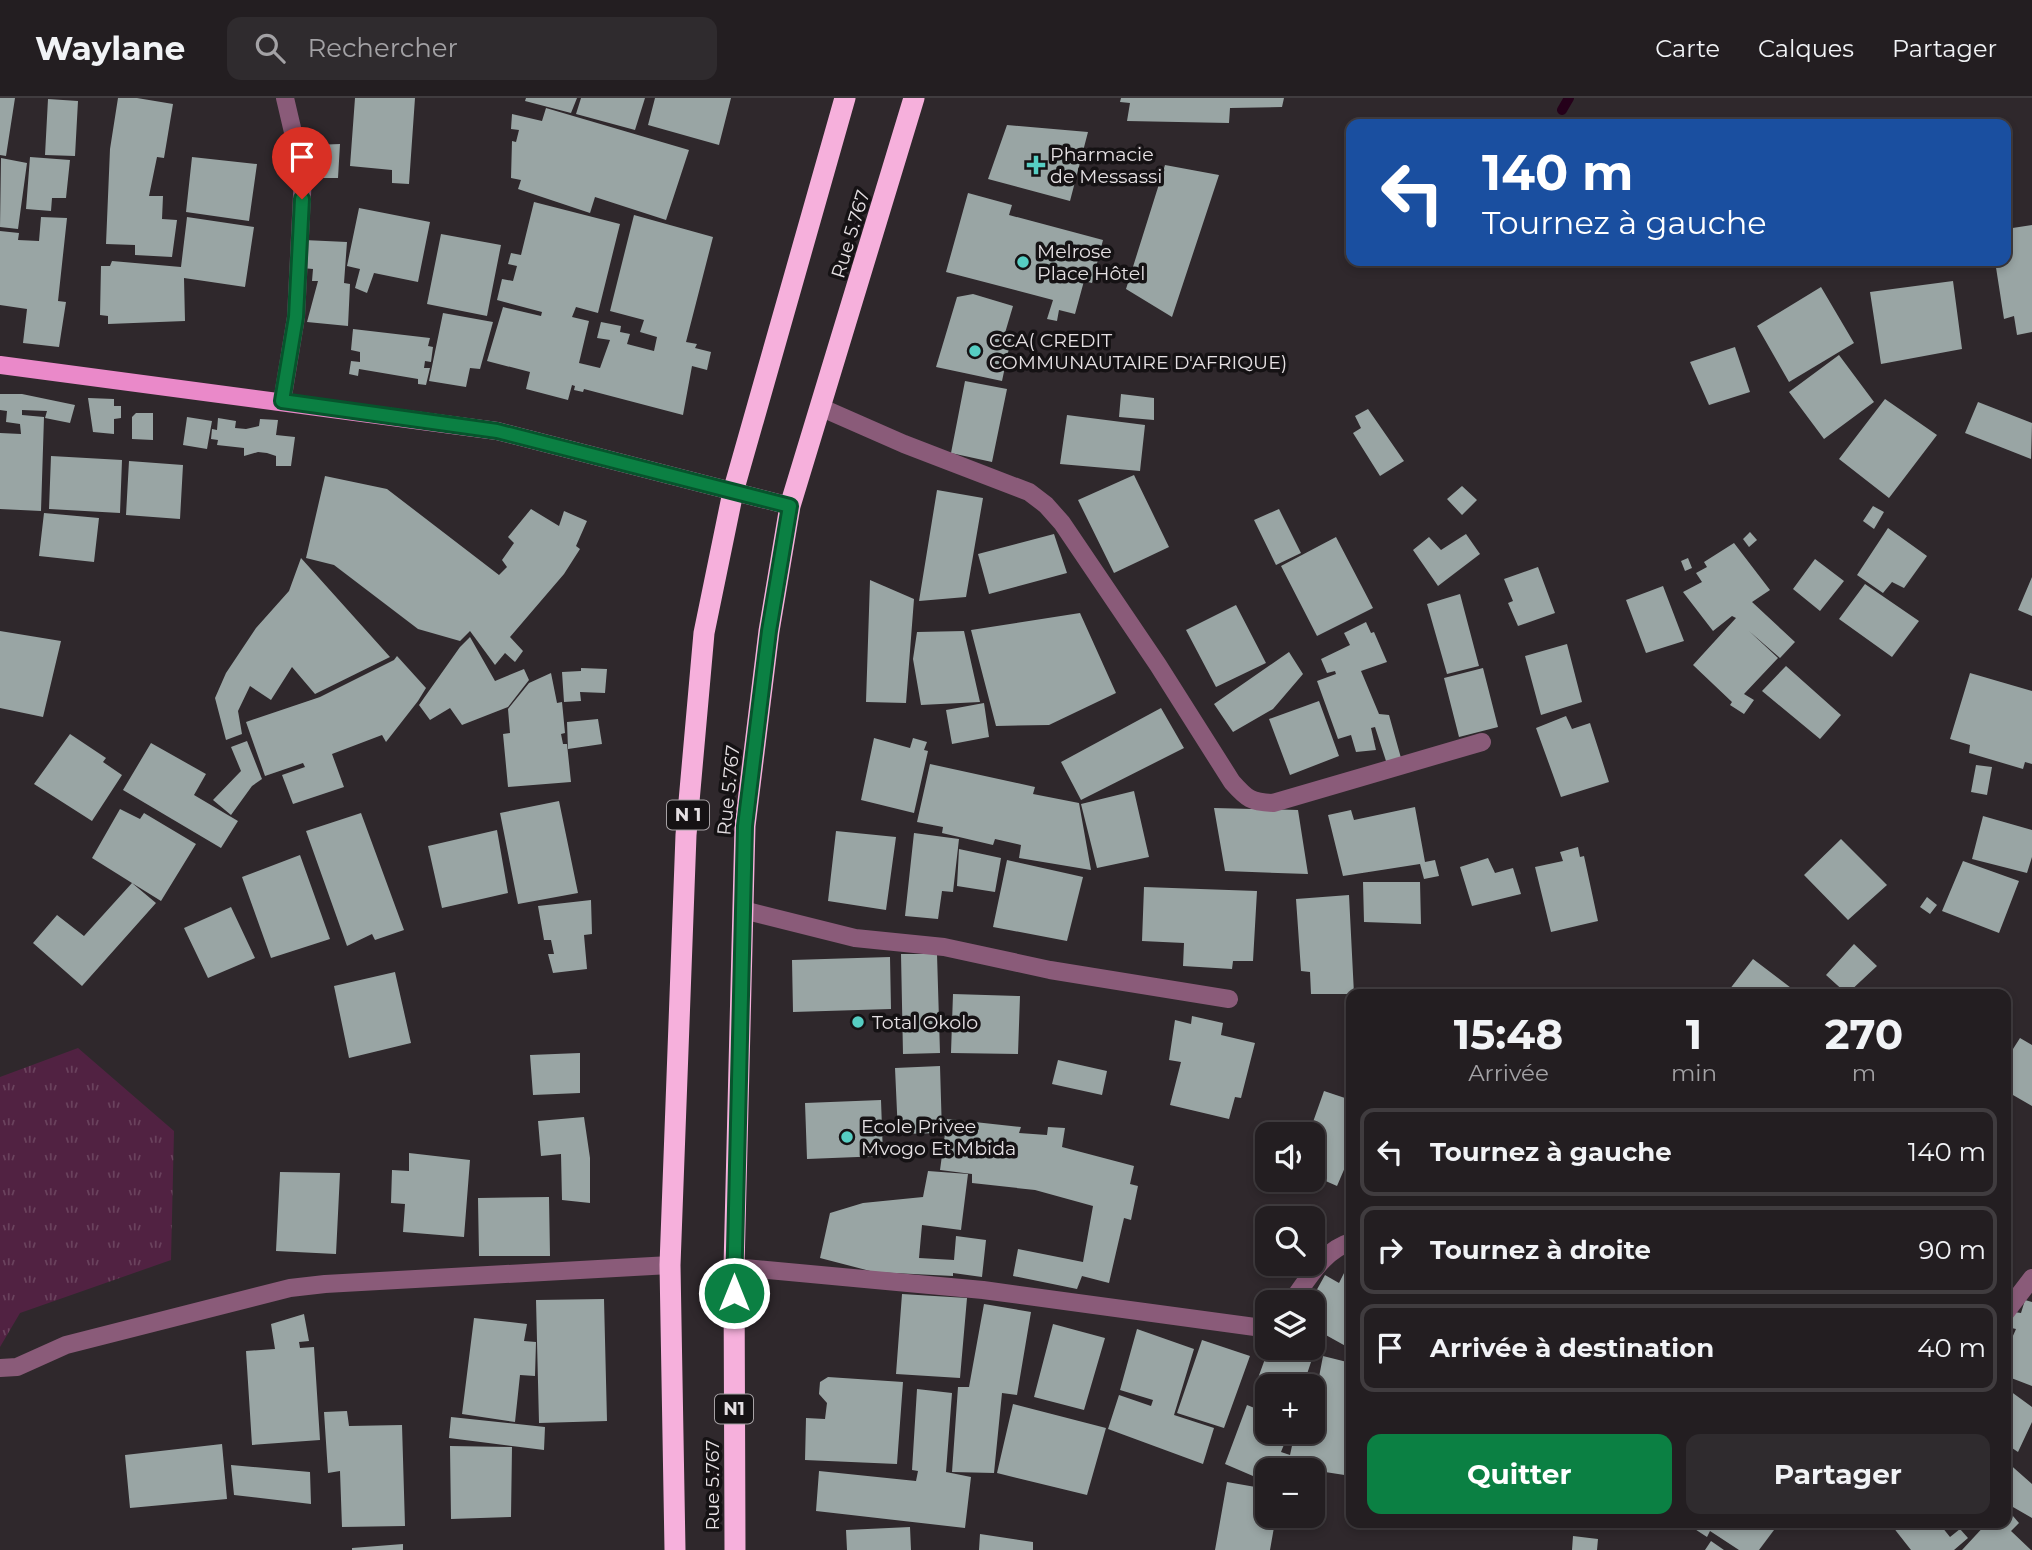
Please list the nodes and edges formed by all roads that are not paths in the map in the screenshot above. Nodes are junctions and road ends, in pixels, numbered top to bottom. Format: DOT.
graph roads {
  1 [pos="285,98"];
  2 [pos="845,98"];
  3 [pos="914,98"];
  4 [pos="0,365"];
  5 [pos="282,401"];
  6 [pos="822,408"];
  7 [pos="733,492"];
  8 [pos="790,506"];
  9 [pos="1482,742"];
  10 [pos="743,910"];
  11 [pos="1229,999"];
  12 [pos="1346,1243"];
  13 [pos="670,1265"];
  14 [pos="734,1268"];
  15 [pos="2032,1278"];
  16 [pos="1300,1290"];
  17 [pos="2011,1305"];
  18 [pos="1255,1327"];
  19 [pos="0,1368"];
  20 [pos="675,1550"];
  21 [pos="735,1550"];
  1 -- 5 [label="street"];
  2 -- 7 [label="highway, N 1"];
  3 -- 6 [label="highway, Rue 5.767 / N1"];
  4 -- 5 [label="main road"];
  5 -- 7 [label="main road"];
  6 -- 8 [label="highway, Rue 5.767 / N1"];
  6 -- 9 [label="street"];
  7 -- 8 [label="main road"];
  7 -- 13 [label="highway, N 1"];
  8 -- 10 [label="highway, Rue 5.767 / N1"];
  10 -- 11 [label="street"];
  10 -- 14 [label="highway, Rue 5.767 / N1"];
  12 -- 16 [label="street"];
  13 -- 19 [label="street"];
  13 -- 20 [label="highway, N 1"];
  14 -- 18 [label="street"];
  14 -- 21 [label="highway, Rue 5.767 / N1"];
  15 -- 17 [label="street"];
}
